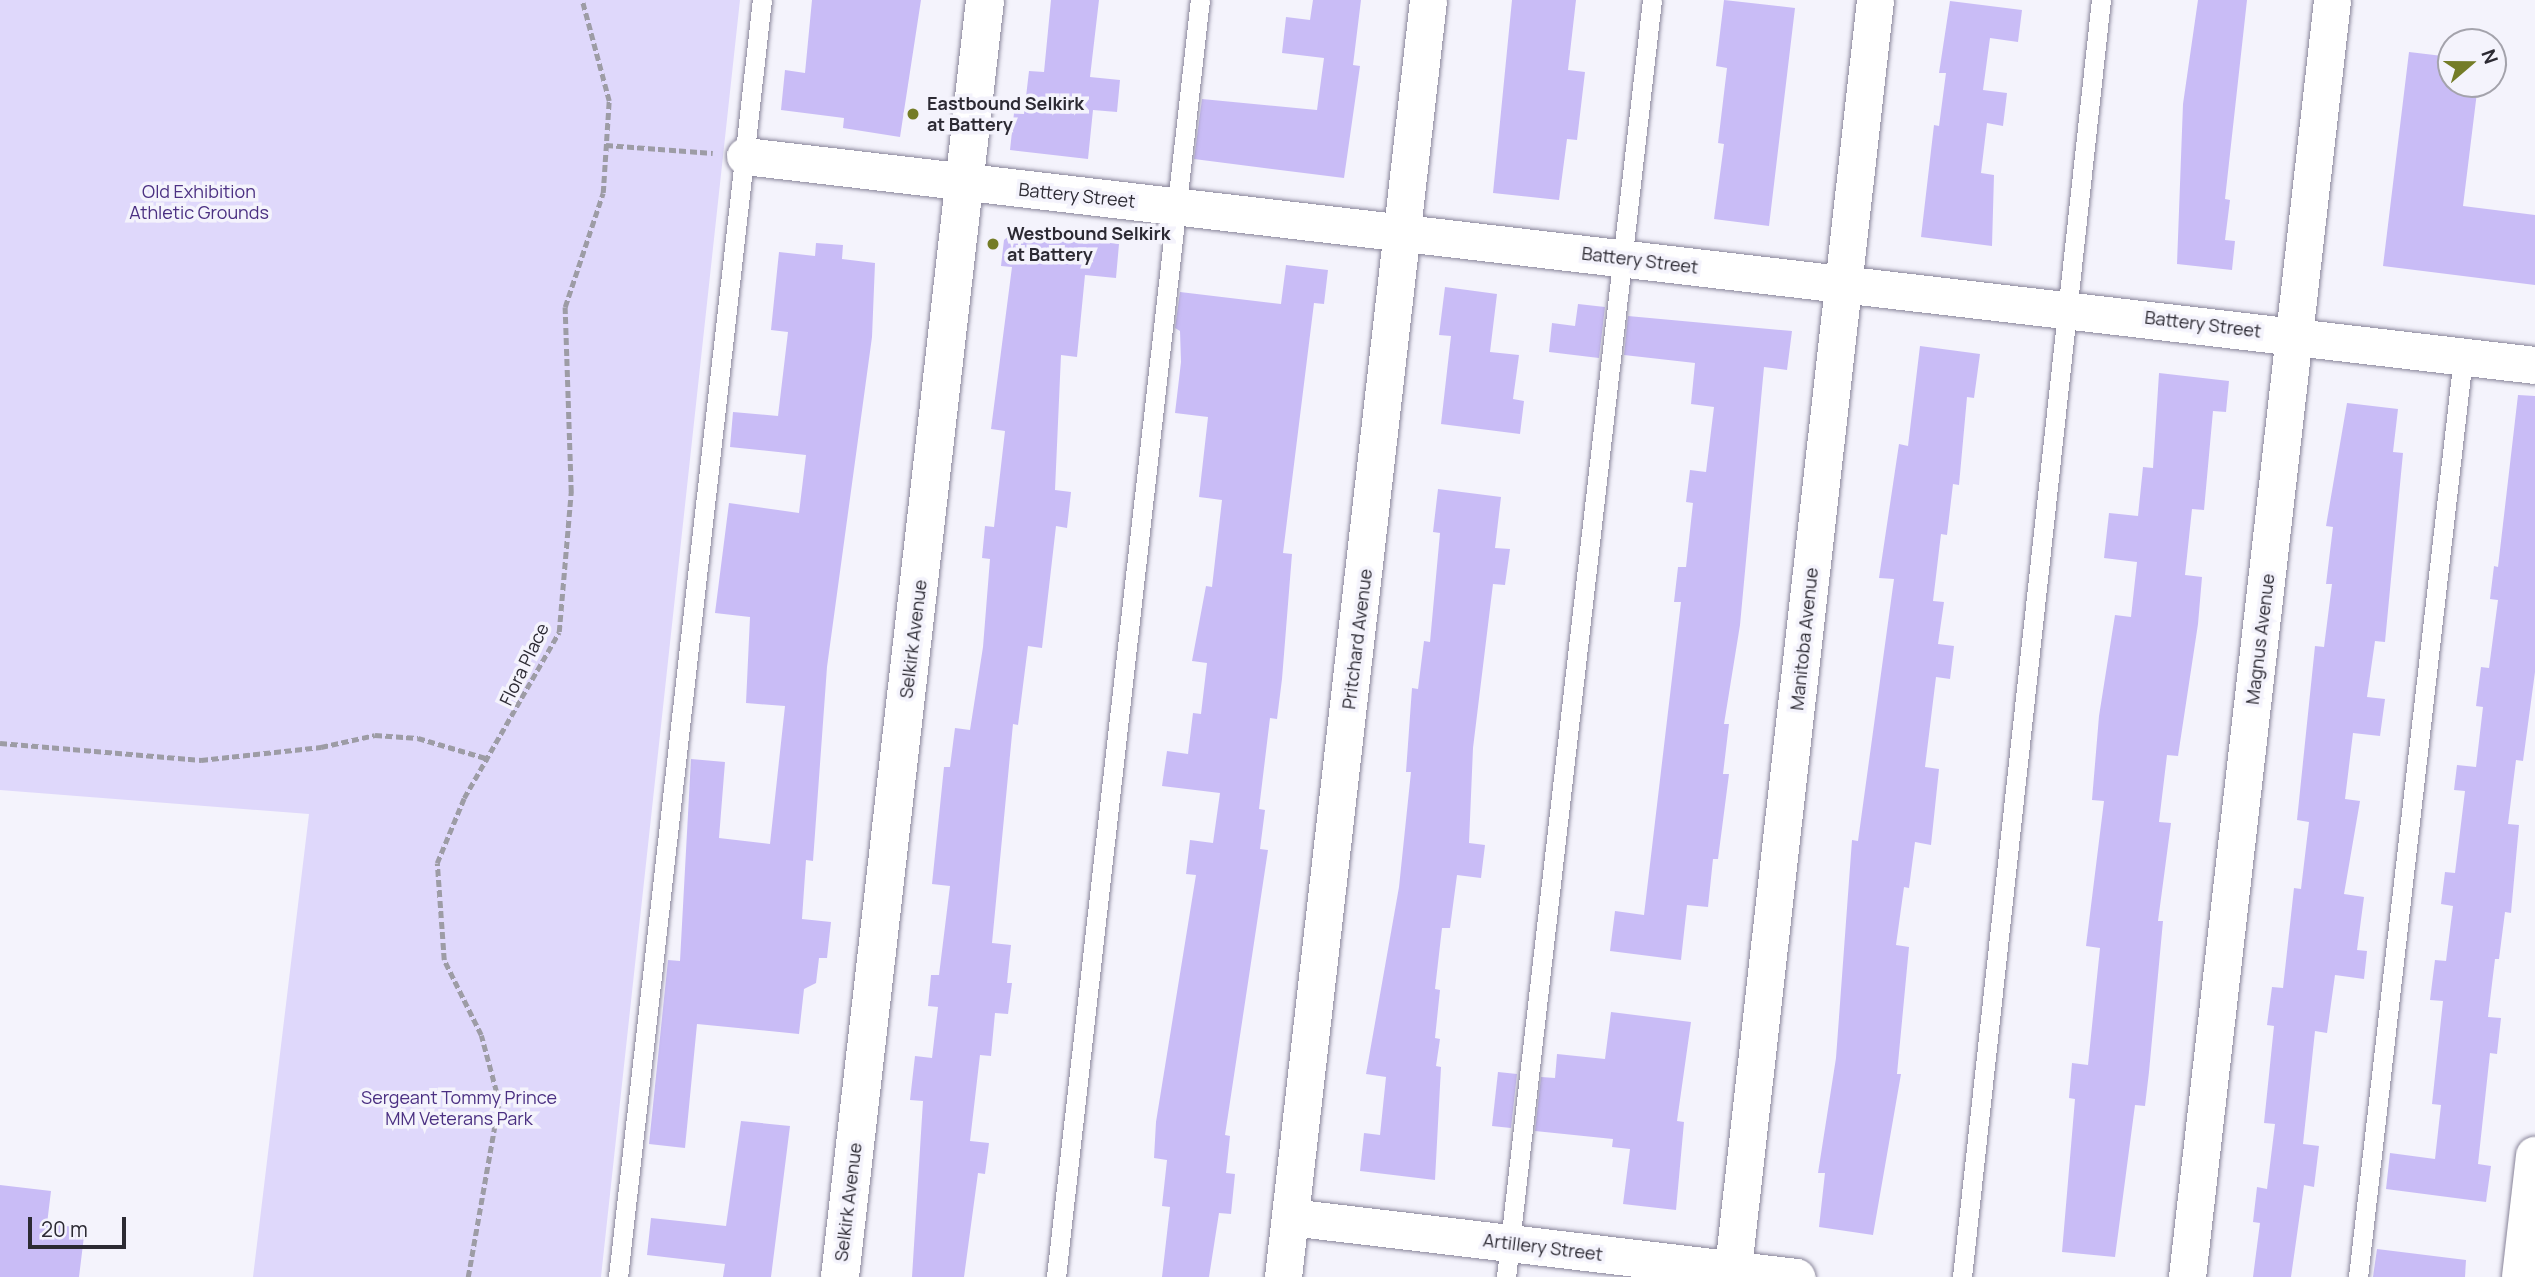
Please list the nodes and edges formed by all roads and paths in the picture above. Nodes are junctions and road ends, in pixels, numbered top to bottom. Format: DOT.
graph roads {
  1 [pos="582,0"];
  2 [pos="762,0"];
  3 [pos="985,0"];
  4 [pos="1200,0"];
  5 [pos="1428,0"];
  6 [pos="1652,0"];
  7 [pos="1875,0"];
  8 [pos="2101,0"];
  9 [pos="2332,0"];
  10 [pos="606,145"];
  11 [pos="745,156"];
  12 [pos="965,183"];
  13 [pos="1177,206"];
  14 [pos="1404,232"];
  15 [pos="1621,258"];
  16 [pos="1844,284"];
  17 [pos="2068,308"];
  18 [pos="2294,335"];
  19 [pos="2463,357"];
  20 [pos="2535,365"];
  21 [pos="0,743"];
  22 [pos="489,759"];
  23 [pos="2535,1156"];
  24 [pos="1290,1217"];
  25 [pos="1508,1260"];
  26 [pos="1733,1273"];
  27 [pos="468,1277"];
  28 [pos="618,1277"];
  29 [pos="839,1277"];
  30 [pos="1056,1277"];
  31 [pos="1283,1277"];
  32 [pos="1796,1277"];
  33 [pos="1962,1277"];
  34 [pos="2187,1277"];
  35 [pos="2358,1277"];
  36 [pos="2521,1277"];
  1 -- 10 [label="path, Flora Place"];
  2 -- 11 [label="lane"];
  3 -- 12 [label="main road, Selkirk Avenue"];
  4 -- 13 [label="lane"];
  5 -- 14 [label="street, Pritchard Avenue"];
  6 -- 15 [label="lane"];
  7 -- 16 [label="street, Manitoba Avenue"];
  8 -- 17 [label="lane"];
  9 -- 18 [label="street, Magnus Avenue"];
  10 -- 11 [label="path"];
  10 -- 22 [label="path, Flora Place"];
  11 -- 12 [label="street, Battery Street"];
  11 -- 28 [label="lane"];
  12 -- 13 [label="street, Battery Street"];
  12 -- 29 [label="main road, Selkirk Avenue"];
  13 -- 14 [label="street, Battery Street"];
  13 -- 30 [label="lane"];
  14 -- 15 [label="street, Battery Street"];
  14 -- 24 [label="street, Pritchard Avenue"];
  15 -- 16 [label="street, Battery Street"];
  15 -- 25 [label="lane"];
  16 -- 17 [label="street, Battery Street"];
  16 -- 26 [label="street, Manitoba Avenue"];
  17 -- 18 [label="street, Battery Street"];
  17 -- 33 [label="lane"];
  18 -- 19 [label="street, Battery Street"];
  18 -- 34 [label="street, Magnus Avenue"];
  19 -- 20 [label="street, Battery Street"];
  19 -- 35 [label="lane"];
  21 -- 22 [label="path"];
  22 -- 27 [label="path, Flora Place"];
  23 -- 36 [label="main road"];
  24 -- 25 [label="street, Artillery Street"];
  24 -- 31 [label="street, Pritchard Avenue"];
  25 -- 26 [label="street, Artillery Street"];
  26 -- 32 [label="street, Artillery Street"];
}
